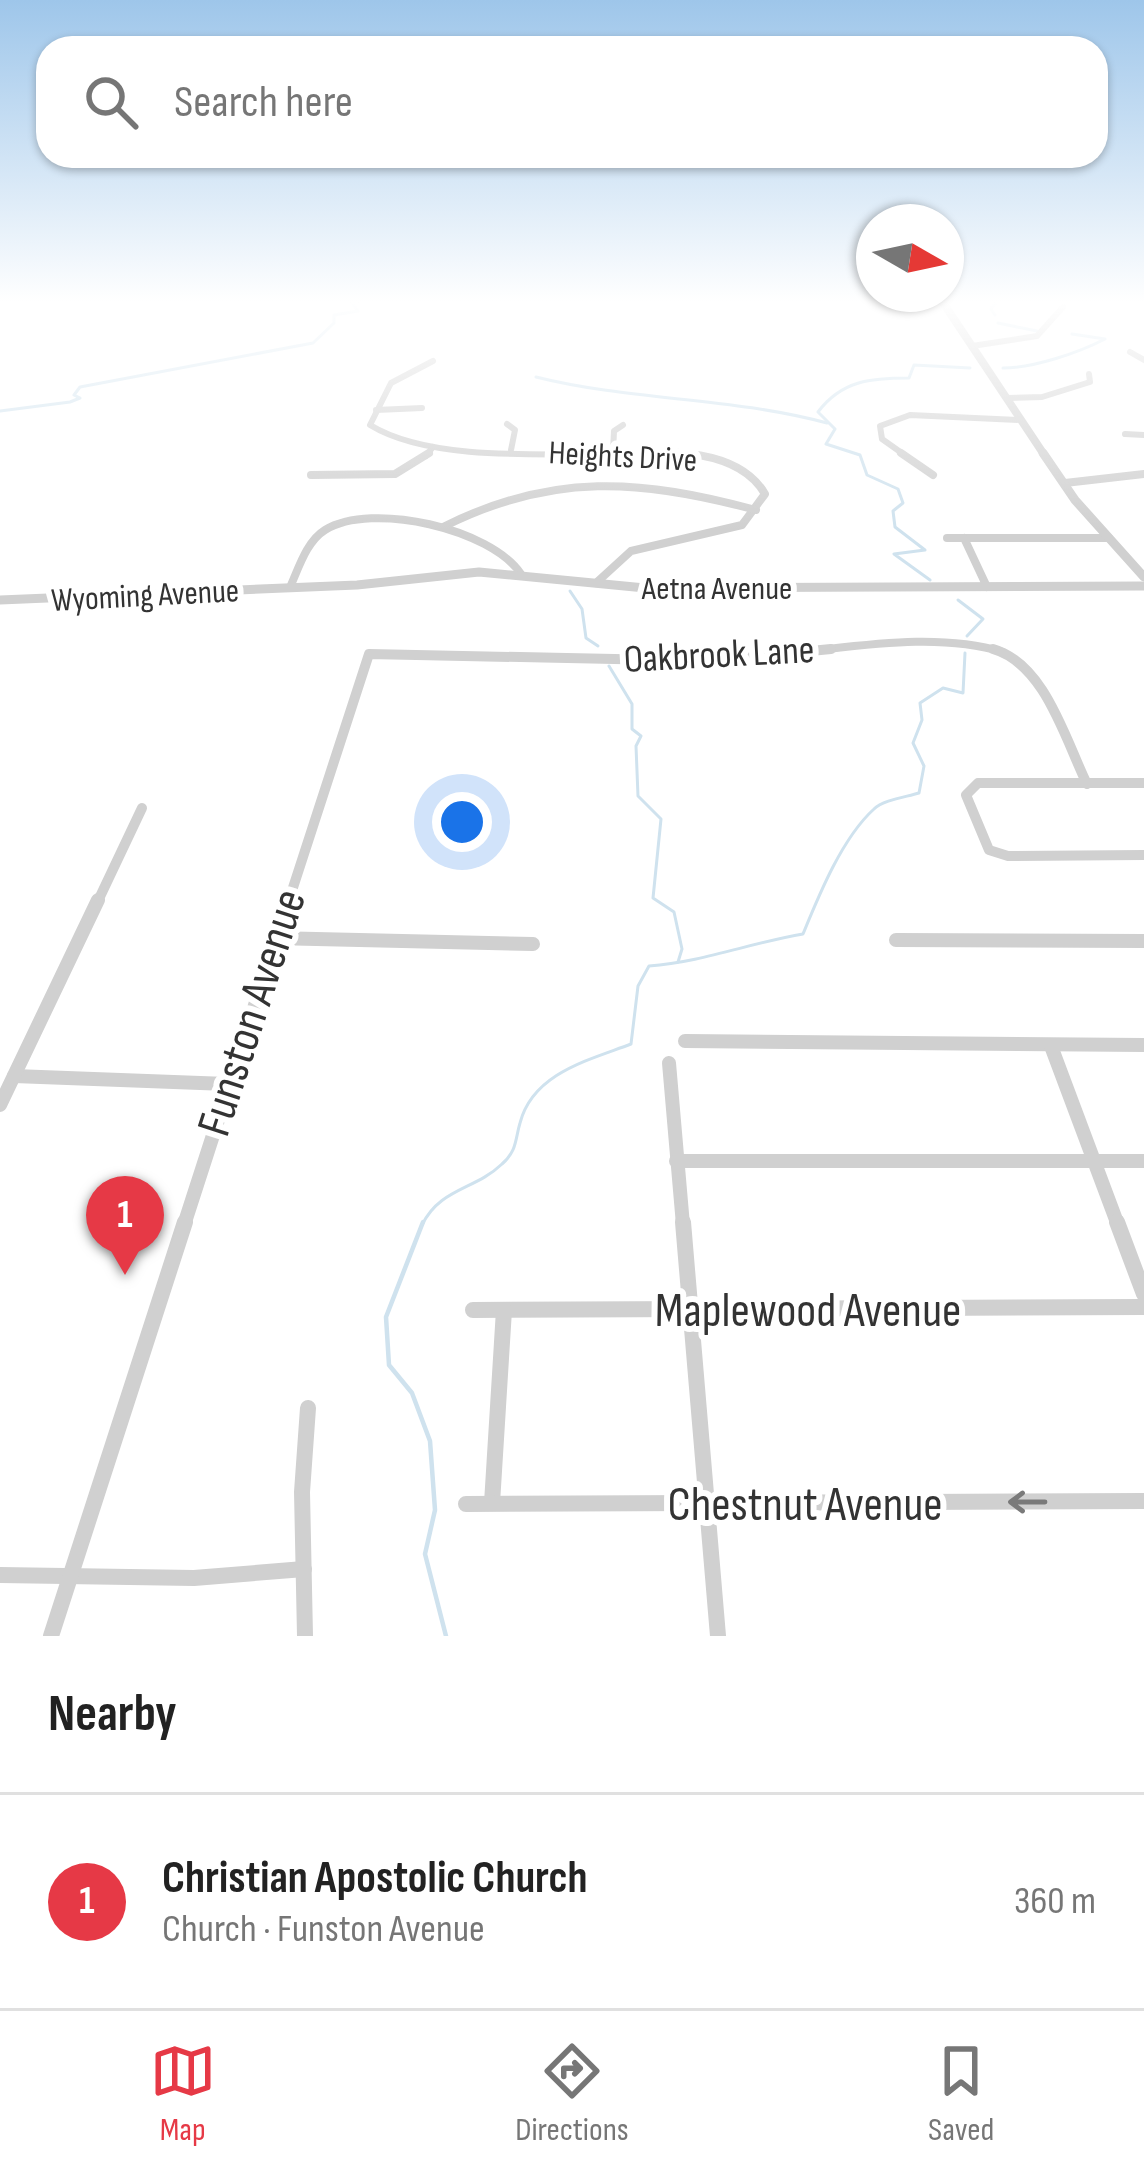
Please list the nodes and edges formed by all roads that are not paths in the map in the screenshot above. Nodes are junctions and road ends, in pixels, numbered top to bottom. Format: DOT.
graph roads {
  1 [pos="393,377"];
  2 [pos="992,377"];
  3 [pos="1090,377"];
  4 [pos="1006,398"];
  5 [pos="422,408"];
  6 [pos="376,410"];
  7 [pos="1020,421"];
  8 [pos="507,424"];
  9 [pos="622,425"];
  10 [pos="1125,434"];
  11 [pos="1144,435"];
  12 [pos="433,447"];
  13 [pos="512,450"];
  14 [pos="613,452"];
  15 [pos="1144,474"];
  16 [pos="310,475"];
  17 [pos="933,476"];
  18 [pos="1065,483"];
  19 [pos="757,510"];
  20 [pos="443,527"];
  21 [pos="947,538"];
  22 [pos="964,538"];
  23 [pos="1109,538"];
  24 [pos="520,574"];
  25 [pos="1144,582"];
  26 [pos="596,583"];
  27 [pos="291,585"];
  28 [pos="987,587"];
  29 [pos="0,600"];
  30 [pos="362,662"];
  31 [pos="1144,783"];
  32 [pos="1087,784"];
  33 [pos="142,808"];
  34 [pos="1144,855"];
  35 [pos="273,938"];
  36 [pos="896,940"];
  37 [pos="1144,941"];
  38 [pos="533,944"];
  39 [pos="685,1042"];
  40 [pos="1052,1046"];
  41 [pos="1144,1046"];
  42 [pos="668,1063"];
  43 [pos="14,1076"];
  44 [pos="227,1084"];
  45 [pos="0,1106"];
  46 [pos="676,1161"];
  47 [pos="1144,1161"];
  48 [pos="1095,1162"];
  49 [pos="1144,1294"];
  50 [pos="1144,1307"];
  51 [pos="473,1310"];
  52 [pos="504,1310"];
  53 [pos="689,1310"];
  54 [pos="308,1408"];
  55 [pos="1144,1501"];
  56 [pos="492,1503"];
  57 [pos="466,1504"];
  58 [pos="707,1504"];
  59 [pos="304,1569"];
  60 [pos="0,1574"];
  61 [pos="69,1580"];
  62 [pos="51,1636"];
  63 [pos="305,1636"];
  64 [pos="718,1636"];
  1 -- 6 [label="street"];
  2 -- 4 [label="street"];
  3 -- 4 [label="street"];
  4 -- 7 [label="street"];
  5 -- 6 [label="street"];
  6 -- 12 [label="street, Heights Drive"];
  7 -- 17 [label="street"];
  7 -- 18 [label="street"];
  8 -- 13 [label="street"];
  9 -- 14 [label="street"];
  10 -- 11 [label="street"];
  12 -- 13 [label="street, Heights Drive"];
  12 -- 16 [label="street"];
  13 -- 14 [label="street, Heights Drive"];
  14 -- 19 [label="street, Heights Drive"];
  15 -- 18 [label="street"];
  18 -- 23 [label="street"];
  19 -- 20 [label="street"];
  19 -- 26 [label="street, Heights Drive"];
  20 -- 24 [label="street"];
  20 -- 27 [label="street"];
  21 -- 22 [label="street"];
  22 -- 23 [label="street"];
  22 -- 28 [label="street"];
  23 -- 25 [label="street"];
  24 -- 26 [label="street, Aetna Avenue"];
  24 -- 27 [label="street, Aetna Avenue"];
  25 -- 28 [label="street, Aetna Avenue"];
  26 -- 28 [label="street, Aetna Avenue"];
  27 -- 29 [label="street, Wyoming Avenue"];
  30 -- 32 [label="street, Oakbrook Lane"];
  30 -- 35 [label="street, Funston Avenue"];
  31 -- 32 [label="street"];
  32 -- 34 [label="street"];
  33 -- 43 [label="street"];
  35 -- 38 [label="street"];
  35 -- 44 [label="street, Funston Avenue"];
  36 -- 37 [label="street"];
  39 -- 40 [label="street"];
  40 -- 41 [label="street"];
  40 -- 48 [label="street"];
  42 -- 46 [label="street"];
  43 -- 44 [label="street"];
  43 -- 45 [label="street"];
  44 -- 61 [label="street, Funston Avenue"];
  46 -- 48 [label="street"];
  46 -- 53 [label="street"];
  47 -- 48 [label="street"];
  48 -- 49 [label="street"];
  50 -- 53 [label="street, Maplewood Avenue"];
  51 -- 52 [label="street, Maplewood Avenue"];
  52 -- 53 [label="street, Maplewood Avenue"];
  52 -- 56 [label="street"];
  53 -- 58 [label="street"];
  54 -- 59 [label="street"];
  55 -- 58 [label="street, Chestnut Avenue, one-way"];
  56 -- 57 [label="street, Chestnut Avenue"];
  56 -- 58 [label="street, Chestnut Avenue"];
  58 -- 64 [label="street"];
  59 -- 61 [label="street"];
  59 -- 63 [label="street"];
  60 -- 61 [label="street"];
  61 -- 62 [label="street, Funston Avenue"];
}
